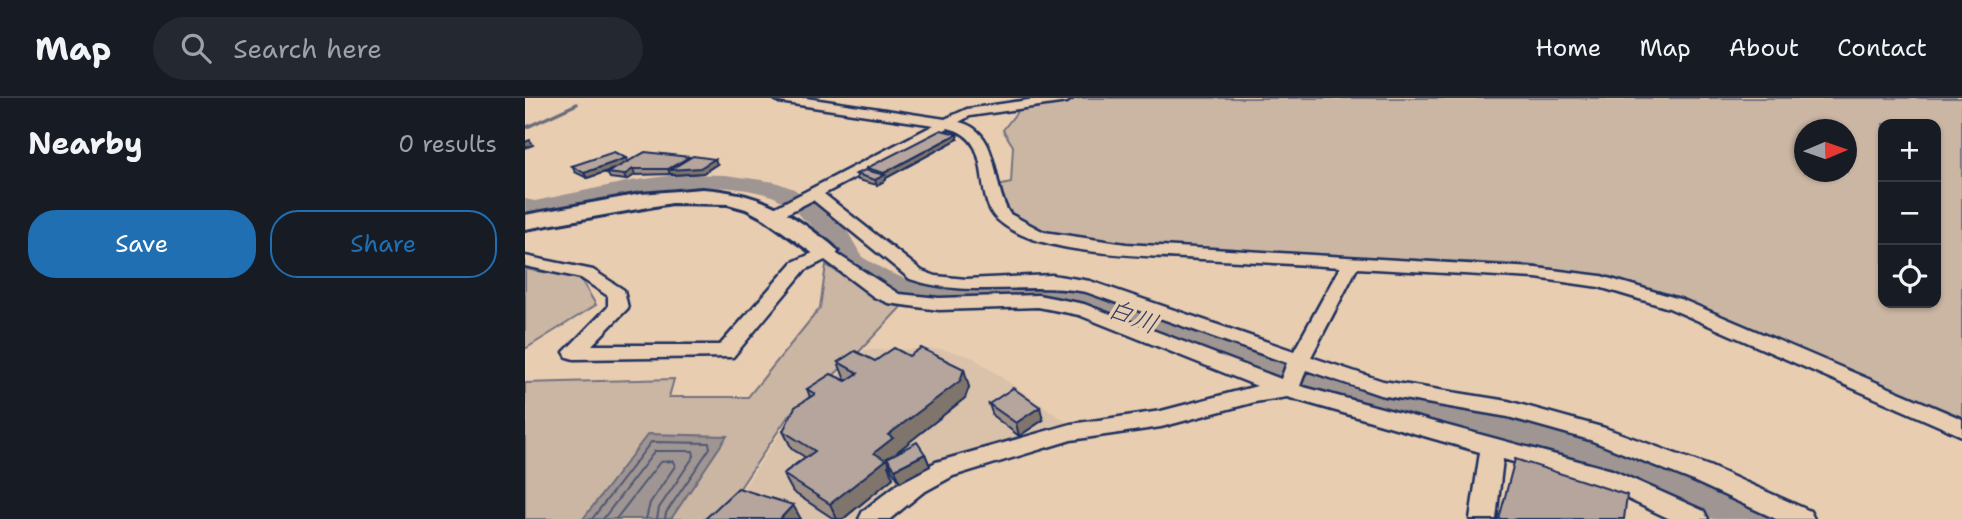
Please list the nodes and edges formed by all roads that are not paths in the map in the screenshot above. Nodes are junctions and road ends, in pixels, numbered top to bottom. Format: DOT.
graph roads {
  1 [pos="779,98"];
  2 [pos="1067,98"];
  3 [pos="950,124"];
  4 [pos="815,194"];
  5 [pos="774,214"];
  6 [pos="525,222"];
  7 [pos="826,252"];
  8 [pos="525,261"];
  9 [pos="1351,262"];
  10 [pos="1299,360"];
  11 [pos="1288,390"];
  12 [pos="1962,428"];
  13 [pos="1493,445"];
  14 [pos="872,519"];
  15 [pos="1483,519"];
  16 [pos="1695,519"];
  17 [pos="1801,519"];
  1 -- 3 [label="street"];
  2 -- 3 [label="street"];
  3 -- 4 [label="street"];
  3 -- 9 [label="street"];
  4 -- 5 [label="street"];
  4 -- 10 [label="street"];
  5 -- 6 [label="street"];
  5 -- 7 [label="street"];
  7 -- 8 [label="street"];
  7 -- 11 [label="street"];
  9 -- 10 [label="street"];
  9 -- 12 [label="street"];
  10 -- 11 [label="street"];
  10 -- 17 [label="street"];
  11 -- 13 [label="street"];
  11 -- 14 [label="street"];
  13 -- 15 [label="street"];
  13 -- 16 [label="street"];
}
